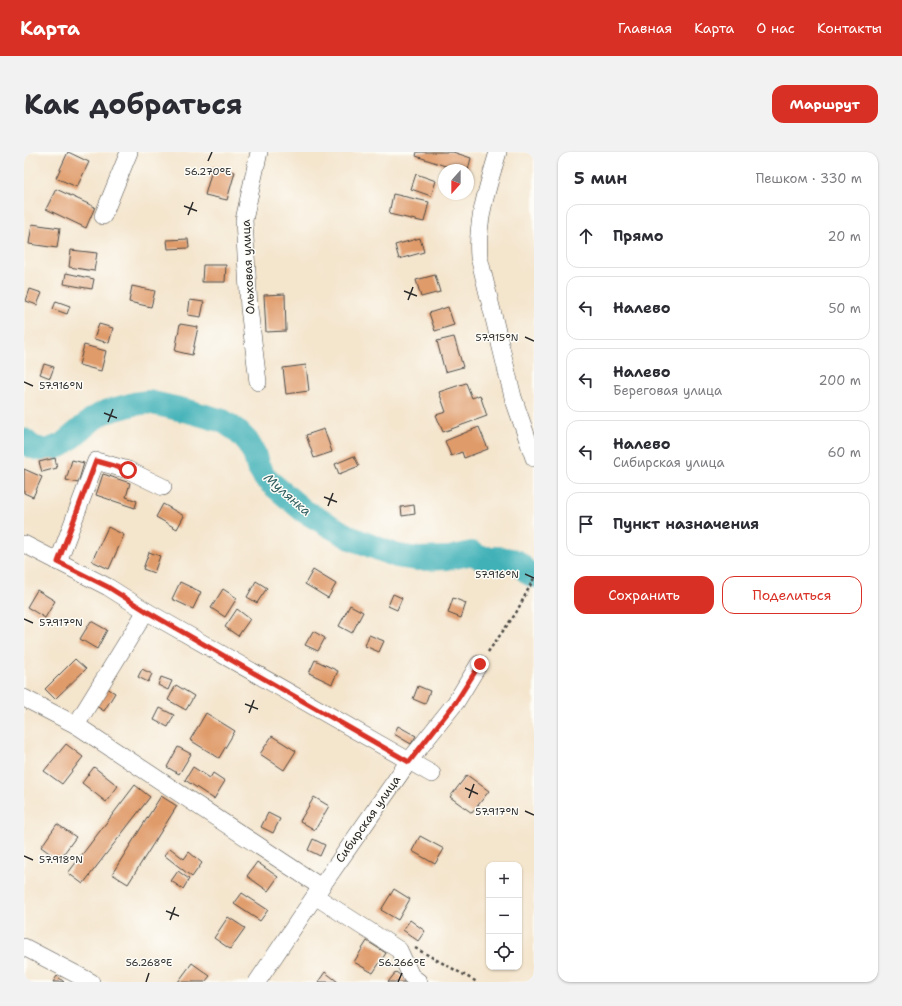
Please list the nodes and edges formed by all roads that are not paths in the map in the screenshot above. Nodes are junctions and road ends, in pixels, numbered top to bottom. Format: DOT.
graph roads {
  1 [pos="130,152"];
  2 [pos="259,152"];
  3 [pos="498,152"];
  4 [pos="102,216"];
  5 [pos="258,382"];
  6 [pos="534,458"];
  7 [pos="164,486"];
  8 [pos="24,544"];
  9 [pos="58,562"];
  10 [pos="146,611"];
  11 [pos="480,664"];
  12 [pos="24,698"];
  13 [pos="76,725"];
  14 [pos="409,762"];
  15 [pos="432,774"];
  16 [pos="318,892"];
  17 [pos="24,947"];
  18 [pos="90,982"];
  19 [pos="257,982"];
  20 [pos="419,982"];
  1 -- 4 [label="street"];
  2 -- 5 [label="street, Ольховая улица"];
  3 -- 6 [label="street"];
  7 -- 9 [label="street"];
  8 -- 9 [label="street"];
  9 -- 10 [label="street"];
  10 -- 13 [label="street"];
  10 -- 14 [label="street"];
  11 -- 14 [label="street, Сибирская улица"];
  12 -- 13 [label="street"];
  13 -- 16 [label="street"];
  14 -- 15 [label="street"];
  14 -- 16 [label="street, Сибирская улица"];
  16 -- 19 [label="street, Сибирская улица"];
  16 -- 20 [label="street"];
  17 -- 18 [label="street"];
}
